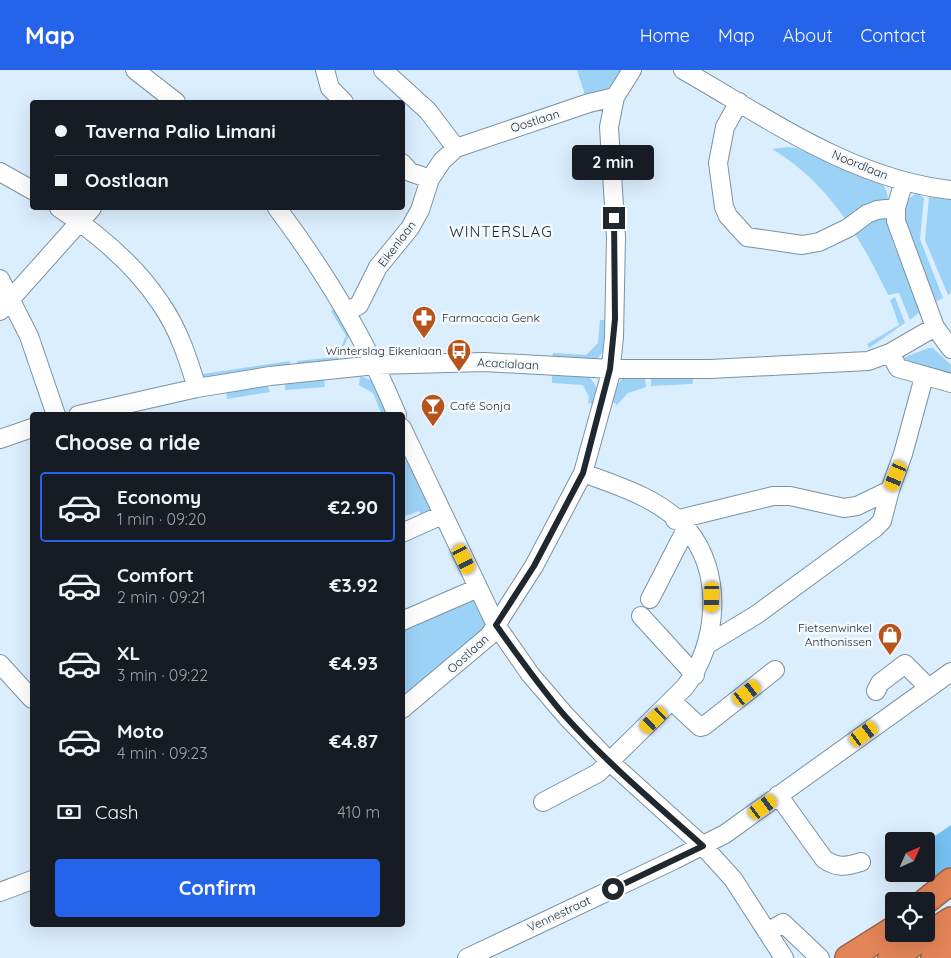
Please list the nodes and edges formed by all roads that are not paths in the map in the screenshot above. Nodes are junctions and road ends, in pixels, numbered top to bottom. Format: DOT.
graph roads {
  1 [pos="135,70"];
  2 [pos="325,70"];
  3 [pos="383,70"];
  4 [pos="632,70"];
  5 [pos="683,70"];
  6 [pos="615,98"];
  7 [pos="173,100"];
  8 [pos="342,100"];
  9 [pos="739,102"];
  10 [pos="456,148"];
  11 [pos="405,166"];
  12 [pos="0,172"];
  13 [pos="430,180"];
  14 [pos="904,181"];
  15 [pos="30,189"];
  16 [pos="951,190"];
  17 [pos="896,208"];
  18 [pos="62,210"];
  19 [pos="90,210"];
  20 [pos="279,210"];
  21 [pos="80,221"];
  22 [pos="0,279"];
  23 [pos="6,304"];
  24 [pos="348,311"];
  25 [pos="935,328"];
  26 [pos="951,349"];
  27 [pos="890,353"];
  28 [pos="376,365"];
  29 [pos="610,369"];
  30 [pos="924,377"];
  31 [pos="951,383"];
  32 [pos="197,388"];
  33 [pos="55,412"];
  34 [pos="91,412"];
  35 [pos="396,412"];
  36 [pos="30,429"];
  37 [pos="0,439"];
  38 [pos="406,448"];
  39 [pos="583,473"];
  40 [pos="890,490"];
  41 [pos="442,515"];
  42 [pos="681,524"];
  43 [pos="405,532"];
  44 [pos="478,588"];
  45 [pos="650,599"];
  46 [pos="641,616"];
  47 [pos="405,620"];
  48 [pos="496,625"];
  49 [pos="708,644"];
  50 [pos="0,664"];
  51 [pos="776,670"];
  52 [pos="951,672"];
  53 [pos="695,674"];
  54 [pos="928,688"];
  55 [pos="877,693"];
  56 [pos="30,697"];
  57 [pos="672,701"];
  58 [pos="405,707"];
  59 [pos="610,761"];
  60 [pos="778,795"];
  61 [pos="543,802"];
  62 [pos="703,846"];
  63 [pos="861,862"];
  64 [pos="30,881"];
  65 [pos="951,881"];
  66 [pos="0,892"];
  67 [pos="935,894"];
  68 [pos="951,920"];
  69 [pos="767,932"];
  70 [pos="885,933"];
  71 [pos="951,947"];
  72 [pos="467,958"];
  73 [pos="784,958"];
  74 [pos="832,958"];
  75 [pos="891,958"];
  76 [pos="934,958"];
  1 -- 7 [label="street"];
  2 -- 8 [label="street"];
  3 -- 10 [label="street"];
  4 -- 6 [label="street, Oostlaan"];
  5 -- 9 [label="street, Noordlaan"];
  6 -- 10 [label="street, Oostlaan"];
  6 -- 29 [label="street, Oostlaan"];
  9 -- 14 [label="street, Noordlaan"];
  9 -- 17 [label="street"];
  10 -- 13 [label="street, Eikenlaan"];
  11 -- 13 [label="street"];
  12 -- 15 [label="street"];
  13 -- 24 [label="street, Eikenlaan"];
  14 -- 16 [label="street"];
  14 -- 17 [label="street, Noordlaan"];
  17 -- 25 [label="street, Noordlaan"];
  18 -- 21 [label="street"];
  19 -- 21 [label="street"];
  20 -- 24 [label="street"];
  21 -- 23 [label="street"];
  21 -- 32 [label="street"];
  22 -- 23 [label="street"];
  23 -- 33 [label="street"];
  24 -- 28 [label="street"];
  25 -- 26 [label="street, Noordlaan"];
  25 -- 27 [label="street, Acacialaan"];
  27 -- 29 [label="street, Acacialaan"];
  27 -- 30 [label="street"];
  28 -- 29 [label="street, Acacialaan"];
  28 -- 32 [label="street, Acacialaan"];
  28 -- 35 [label="street"];
  29 -- 39 [label="street, Oostlaan"];
  30 -- 31 [label="street"];
  30 -- 40 [label="street"];
  32 -- 34 [label="street, Acacialaan"];
  36 -- 37 [label="street"];
  38 -- 41 [label="street"];
  39 -- 42 [label="street"];
  39 -- 48 [label="street, Oostlaan"];
  40 -- 42 [label="street"];
  40 -- 49 [label="street"];
  41 -- 43 [label="street"];
  41 -- 44 [label="street"];
  42 -- 45 [label="street"];
  42 -- 49 [label="street"];
  44 -- 47 [label="street"];
  44 -- 48 [label="street"];
  46 -- 53 [label="street"];
  48 -- 58 [label="street, Oostlaan"];
  48 -- 59 [label="street"];
  49 -- 53 [label="street"];
  50 -- 56 [label="street"];
  51 -- 57 [label="street"];
  52 -- 54 [label="street, Vennestraat"];
  53 -- 57 [label="street"];
  54 -- 55 [label="street"];
  54 -- 60 [label="street, Vennestraat"];
  57 -- 59 [label="street"];
  59 -- 61 [label="street"];
  59 -- 62 [label="street"];
  60 -- 62 [label="street, Vennestraat"];
  60 -- 63 [label="street"];
  62 -- 69 [label="street"];
  62 -- 72 [label="street, Vennestraat"];
  64 -- 66 [label="street"];
  65 -- 67 [label="highway"];
  68 -- 75 [label="highway"];
  69 -- 73 [label="street"];
  69 -- 74 [label="street"];
  70 -- 74 [label="highway"];
  71 -- 76 [label="highway"];
}
